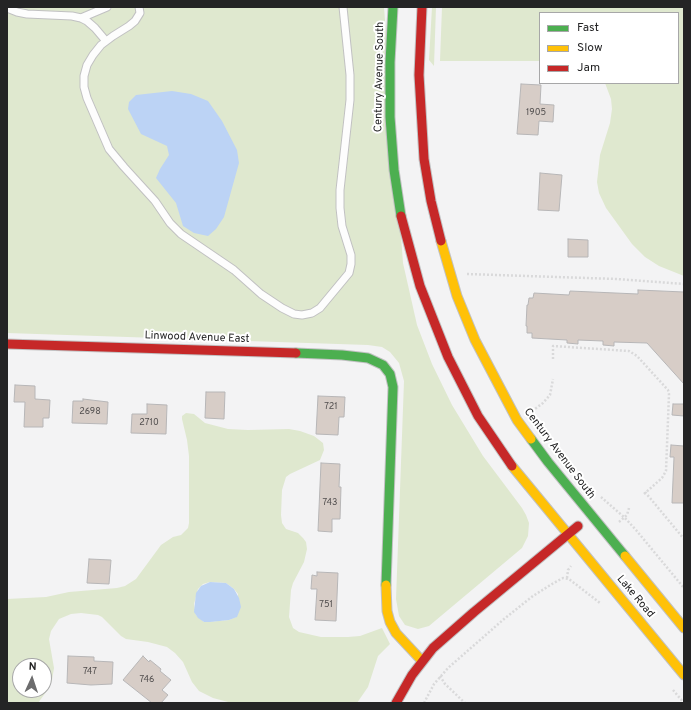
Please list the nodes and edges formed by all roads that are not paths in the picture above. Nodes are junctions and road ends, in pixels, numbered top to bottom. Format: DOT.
graph roads {
  1 [pos="107,7"];
  2 [pos="139,7"];
  3 [pos="343,7"];
  4 [pos="393,7"];
  5 [pos="422,7"];
  6 [pos="7,8"];
  7 [pos="82,18"];
  8 [pos="106,41"];
  9 [pos="7,344"];
  10 [pos="592,516"];
  11 [pos="567,534"];
  12 [pos="684,628"];
  13 [pos="422,661"];
  14 [pos="684,675"];
  15 [pos="396,703"];
  1 -- 7 [label="lane"];
  2 -- 8 [label="lane"];
  3 -- 8 [label="lane"];
  4 -- 11 [label="main road, Century Avenue South"];
  5 -- 10 [label="main road, Century Avenue South"];
  6 -- 7 [label="lane"];
  7 -- 8 [label="lane"];
  9 -- 13 [label="main road, Linwood Avenue East"];
  10 -- 11 [label="main road, Century Avenue South"];
  10 -- 12 [label="main road, Lake Road"];
  11 -- 13 [label="main road, Century Avenue South"];
  11 -- 14 [label="main road, Lake Road"];
  13 -- 15 [label="main road, Century Avenue South"];
}
